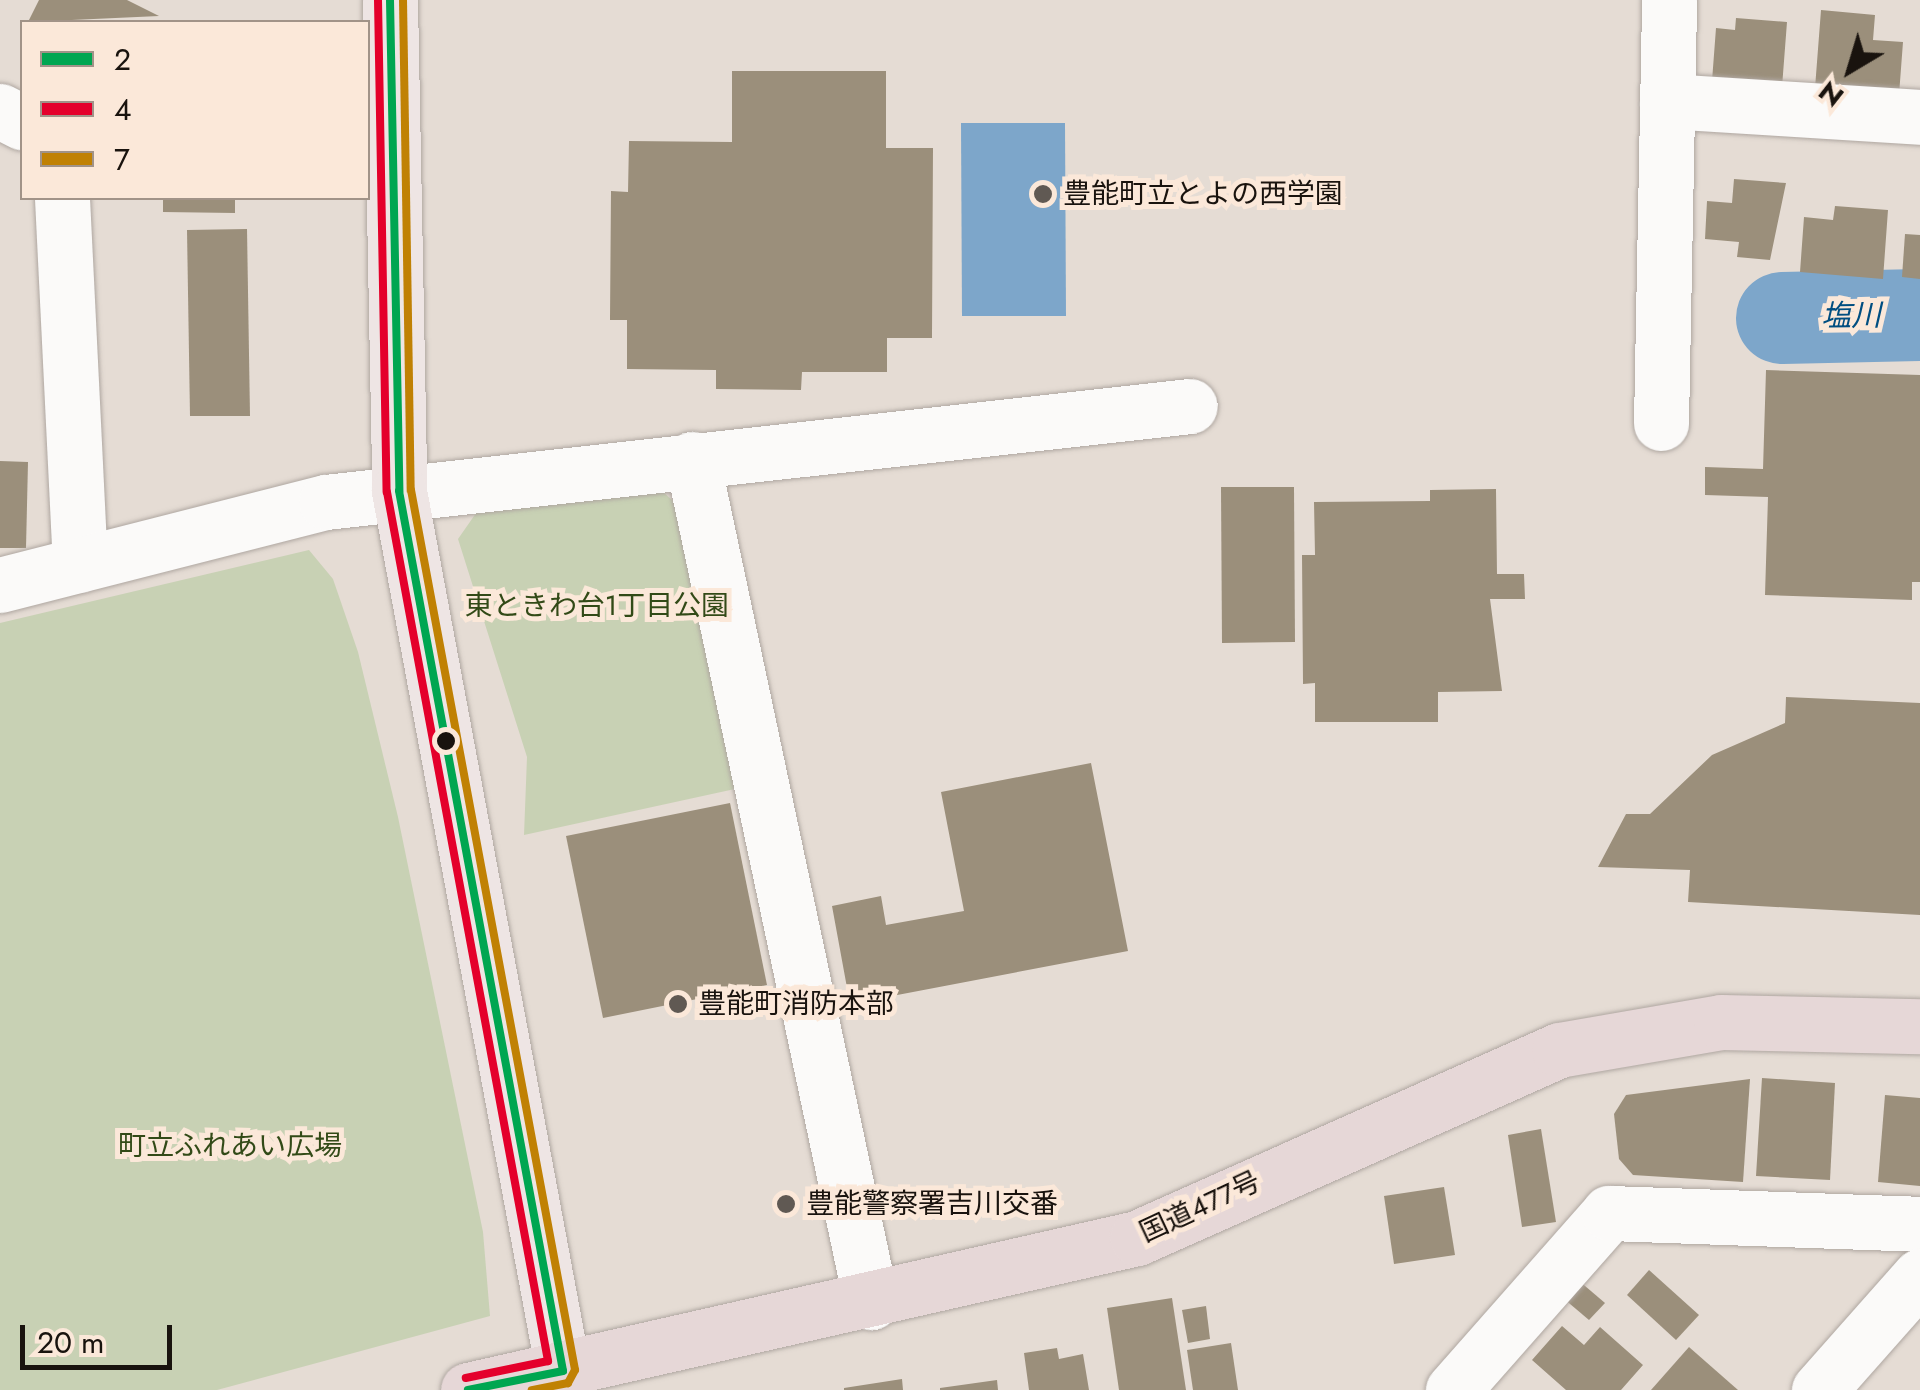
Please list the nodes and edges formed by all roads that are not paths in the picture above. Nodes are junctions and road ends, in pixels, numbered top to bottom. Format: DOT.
graph roads {
  1 [pos="390,0"];
  2 [pos="1669,0"];
  3 [pos="1667,101"];
  4 [pos="1920,117"];
  5 [pos="62,200"];
  6 [pos="1190,406"];
  7 [pos="1661,424"];
  8 [pos="692,459"];
  9 [pos="399,491"];
  10 [pos="80,565"];
  11 [pos="0,585"];
  12 [pos="1920,1026"];
  13 [pos="1920,1224"];
  14 [pos="1920,1276"];
  15 [pos="870,1302"];
  16 [pos="565,1380"];
  17 [pos="468,1390"];
  18 [pos="1453,1390"];
  19 [pos="1819,1390"];
  1 -- 9 [label="main road"];
  2 -- 3 [label="street"];
  3 -- 4 [label="street"];
  3 -- 7 [label="street"];
  5 -- 10 [label="street"];
  6 -- 8 [label="street"];
  8 -- 9 [label="street"];
  8 -- 15 [label="street"];
  9 -- 10 [label="street"];
  9 -- 16 [label="main road"];
  10 -- 11 [label="street"];
  12 -- 15 [label="highway, 国道477号"];
  13 -- 18 [label="street"];
  14 -- 19 [label="street"];
  15 -- 16 [label="highway, 国道477号"];
  16 -- 17 [label="highway, 国道477号"];
}
